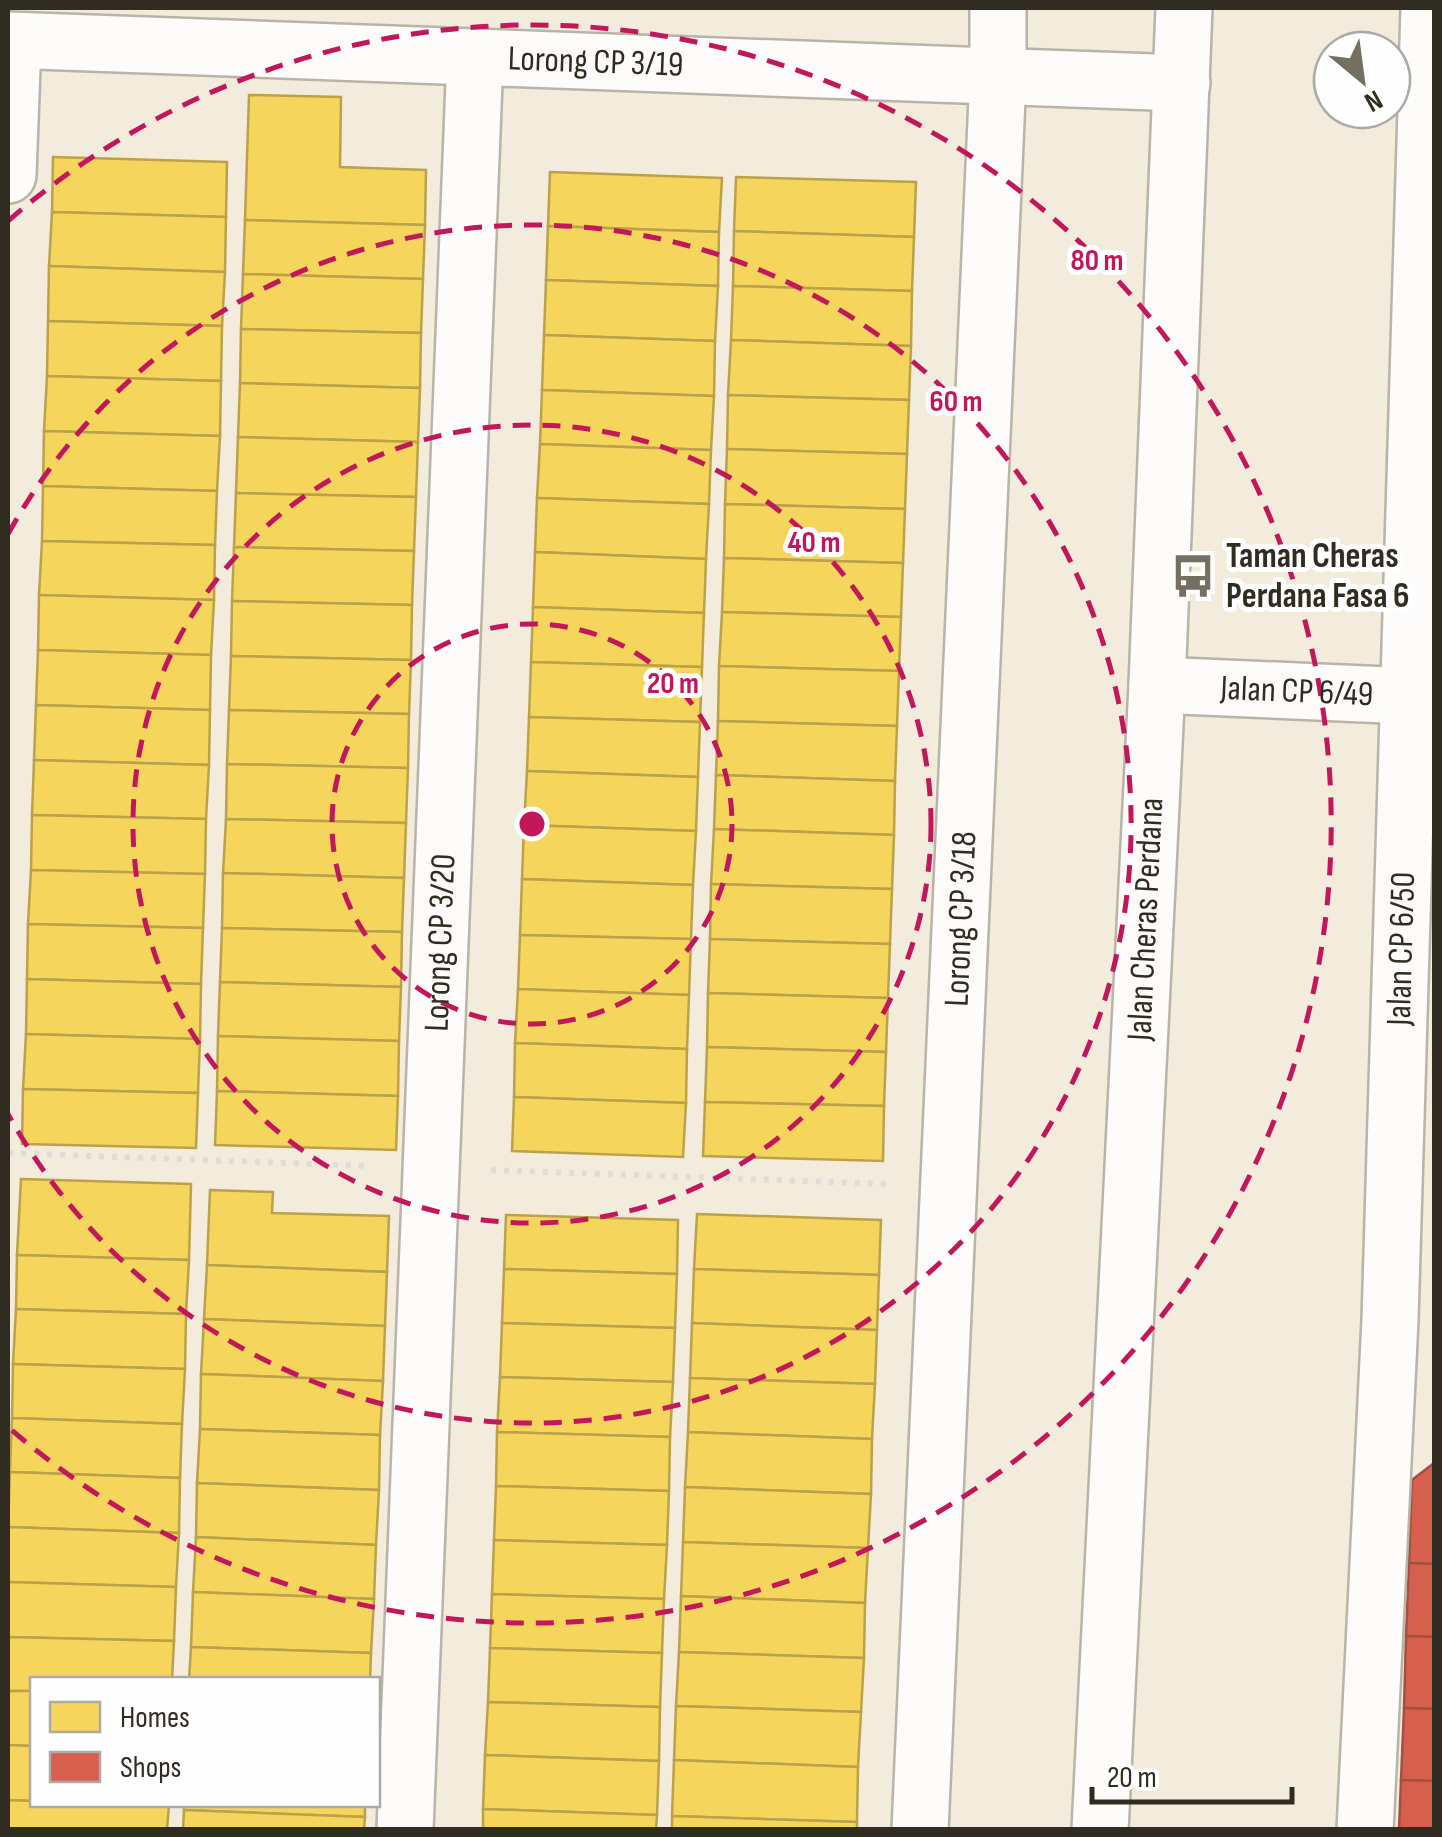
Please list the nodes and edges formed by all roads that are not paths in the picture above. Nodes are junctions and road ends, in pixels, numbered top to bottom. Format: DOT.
graph roads {
  1 [pos="998,8"];
  2 [pos="1184,8"];
  3 [pos="1429,8"];
  4 [pos="10,40"];
  5 [pos="475,57"];
  6 [pos="998,76"];
  7 [pos="1182,83"];
  8 [pos="8,175"];
  9 [pos="1157,685"];
  10 [pos="1422,696"];
  11 [pos="1412,1320"];
  12 [pos="405,1830"];
  13 [pos="920,1830"];
  14 [pos="1100,1830"];
  15 [pos="1365,1830"];
  1 -- 6 [label="street, Lorong CP 3/18"];
  2 -- 7 [label="street, Jalan Cheras Perdana"];
  3 -- 10 [label="street, Jalan CP 6/50"];
  4 -- 5 [label="street, Lorong CP 3/19"];
  4 -- 8 [label="street"];
  5 -- 6 [label="street, Lorong CP 3/19"];
  5 -- 12 [label="street, Lorong CP 3/20"];
  6 -- 7 [label="street, Lorong CP 3/19"];
  6 -- 13 [label="street, Lorong CP 3/18"];
  7 -- 9 [label="street, Jalan Cheras Perdana"];
  9 -- 10 [label="street, Jalan CP 6/49"];
  9 -- 14 [label="street, Jalan Cheras Perdana"];
  10 -- 11 [label="street, Jalan CP 6/50"];
  11 -- 15 [label="street, Jalan CP 6/50"];
}
